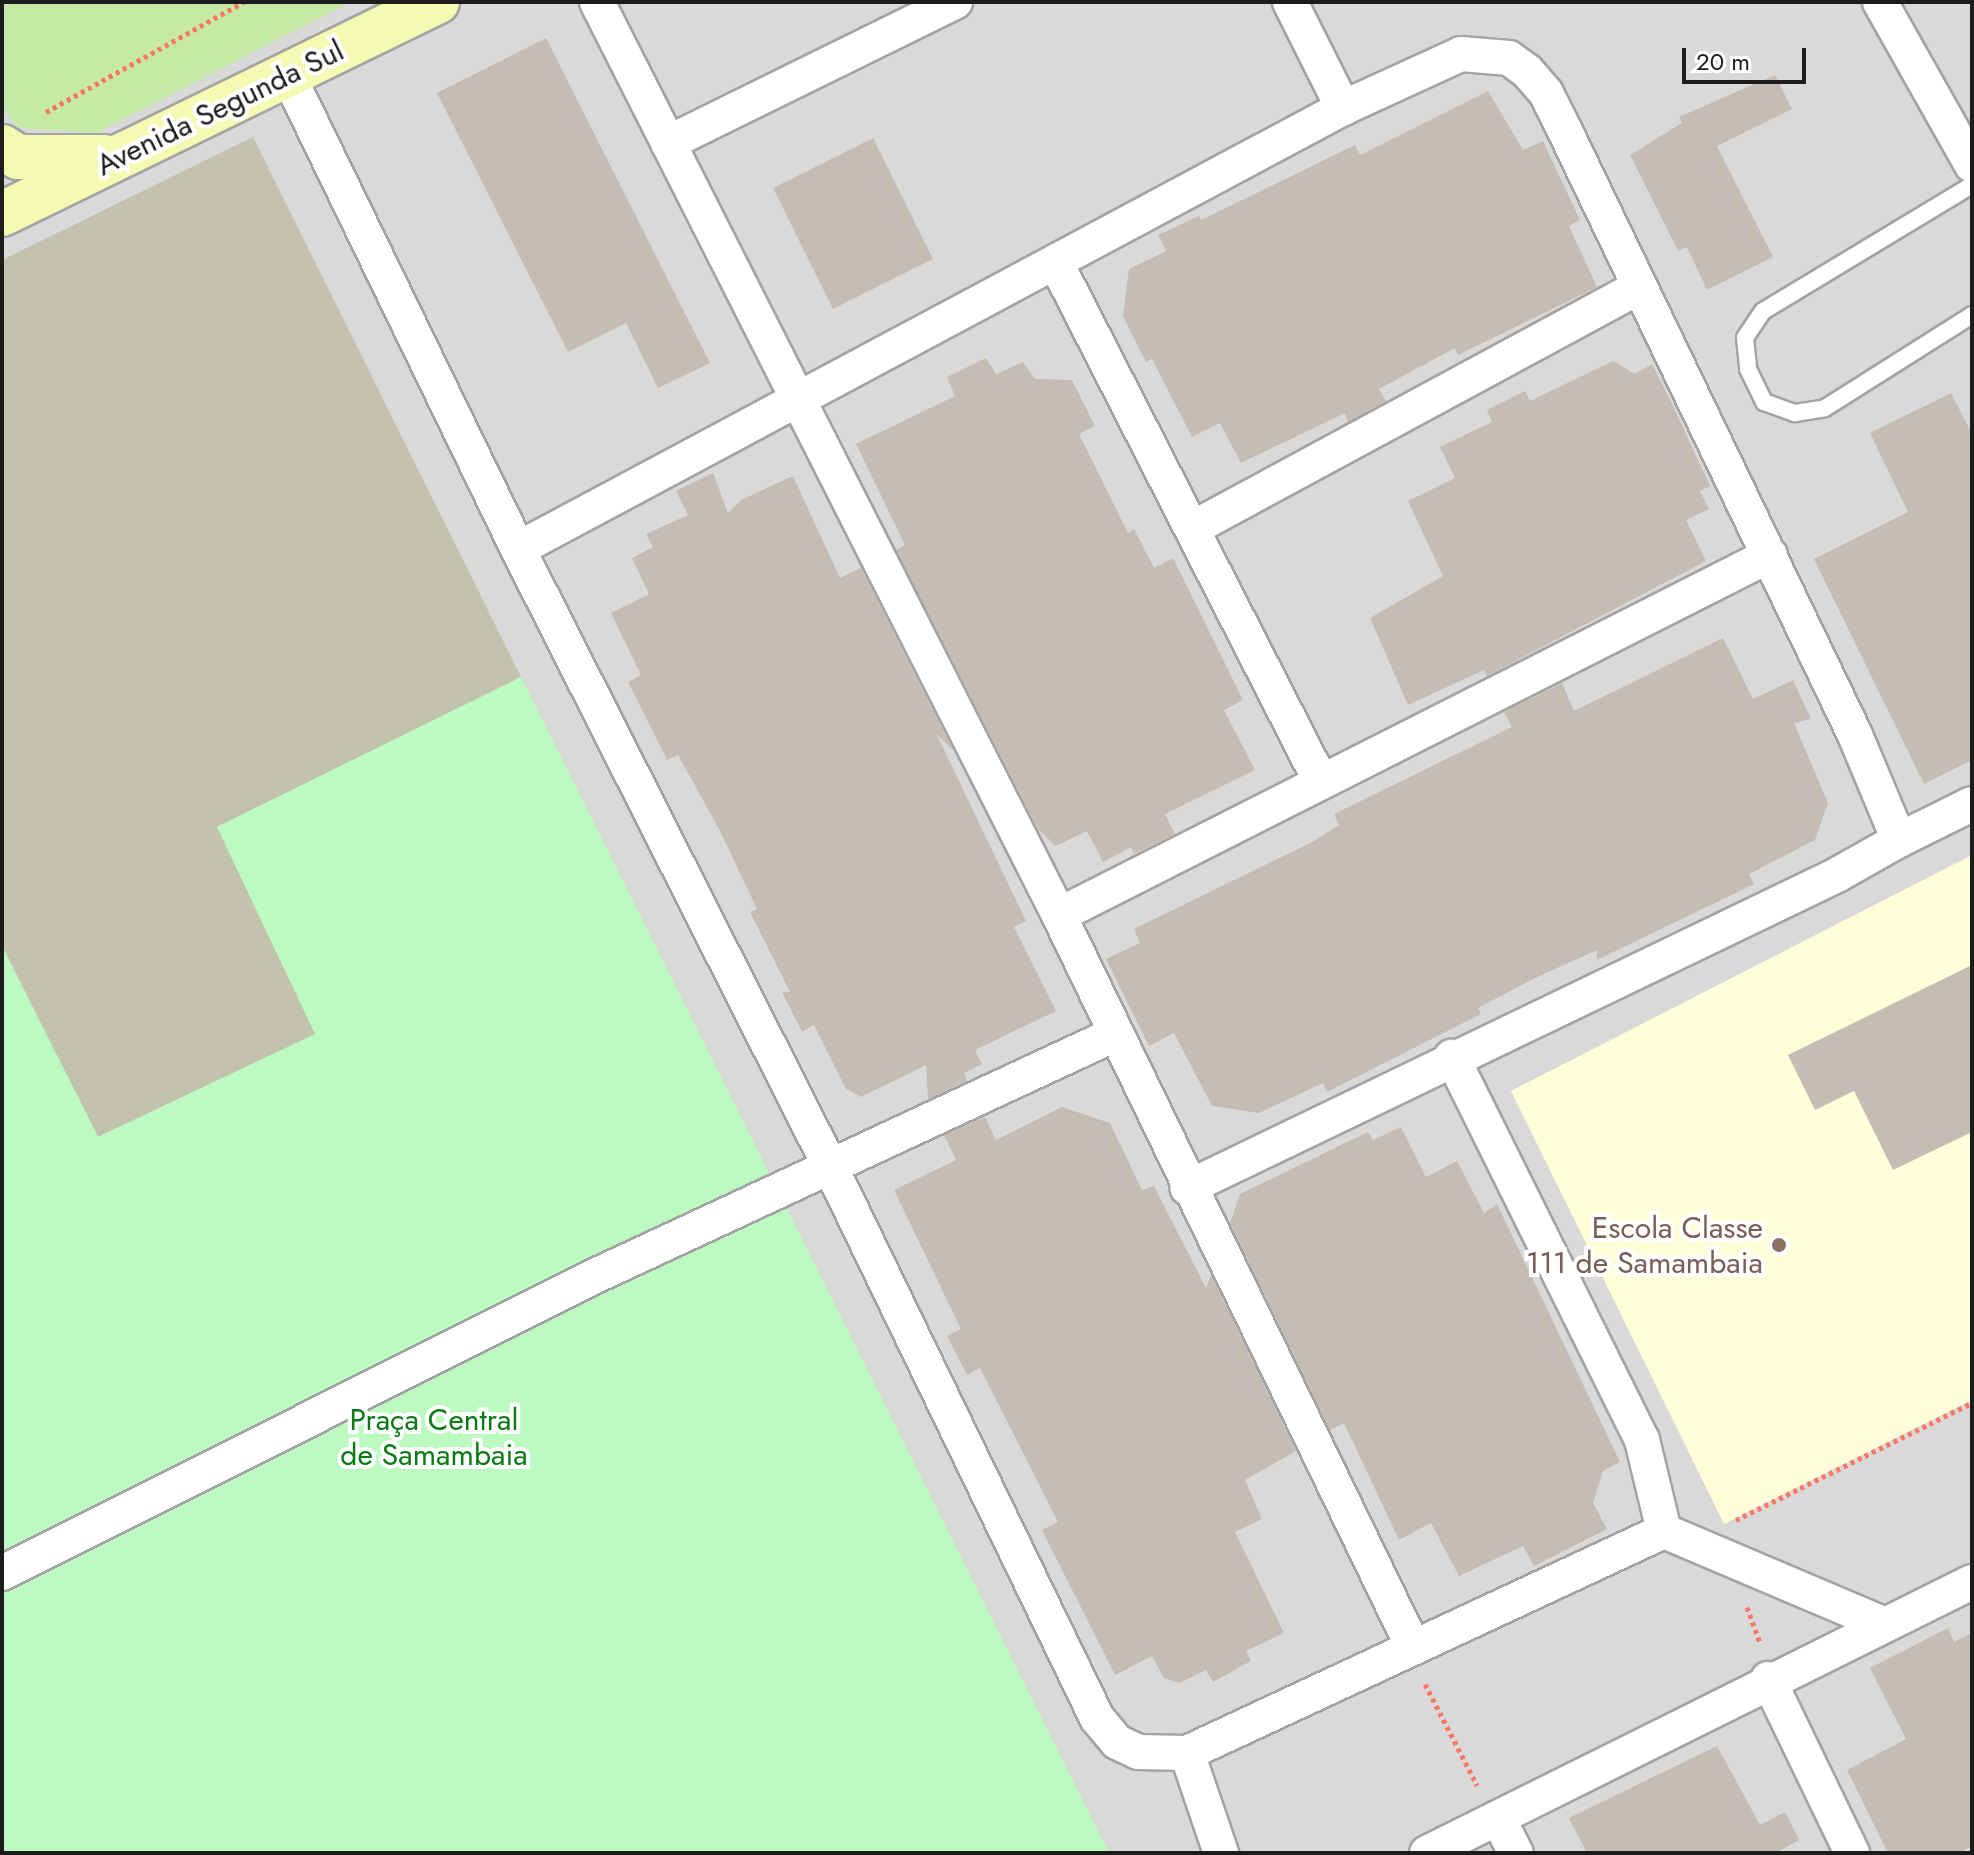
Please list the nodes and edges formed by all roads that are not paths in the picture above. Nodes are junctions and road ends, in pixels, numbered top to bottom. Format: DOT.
graph roads {
  1 [pos="437,2"];
  2 [pos="597,2"];
  3 [pos="955,2"];
  4 [pos="1290,2"];
  5 [pos="1880,2"];
  6 [pos="288,75"];
  7 [pos="1343,108"];
  8 [pos="668,143"];
  9 [pos="2,147"];
  10 [pos="123,157"];
  11 [pos="1972,165"];
  12 [pos="1972,185"];
  13 [pos="2,214"];
  14 [pos="1057,265"];
  15 [pos="1639,287"];
  16 [pos="1972,315"];
  17 [pos="799,399"];
  18 [pos="1195,527"];
  19 [pos="518,549"];
  20 [pos="1770,555"];
  21 [pos="1320,780"];
  22 [pos="1972,804"];
  23 [pos="1899,840"];
  24 [pos="1059,915"];
  25 [pos="1113,1035"];
  26 [pos="1452,1057"];
  27 [pos="831,1168"];
  28 [pos="1187,1188"];
  29 [pos="1664,1531"];
  30 [pos="2,1573"];
  31 [pos="1972,1582"];
  32 [pos="1883,1624"];
  33 [pos="1412,1645"];
  34 [pos="1770,1678"];
  35 [pos="1187,1753"];
  36 [pos="1499,1820"];
  37 [pos="1221,1853"];
  38 [pos="1427,1853"];
  39 [pos="1516,1853"];
  40 [pos="1852,1853"];
  1 -- 6 [label="main road, Avenida Segunda Sul"];
  2 -- 8 [label="street"];
  3 -- 8 [label="street"];
  4 -- 7 [label="street"];
  5 -- 11 [label="street"];
  6 -- 10 [label="main road, Avenida Segunda Sul"];
  6 -- 19 [label="street"];
  7 -- 14 [label="street"];
  7 -- 15 [label="street"];
  8 -- 17 [label="street"];
  9 -- 10 [label="main road"];
  10 -- 13 [label="main road, Avenida Segunda Sul"];
  12 -- 16 [label="lane"];
  14 -- 17 [label="street"];
  14 -- 18 [label="street"];
  15 -- 18 [label="street"];
  15 -- 20 [label="street"];
  17 -- 19 [label="street"];
  17 -- 24 [label="street"];
  18 -- 21 [label="street"];
  19 -- 27 [label="street"];
  20 -- 21 [label="street"];
  20 -- 23 [label="street"];
  21 -- 24 [label="street"];
  22 -- 23 [label="street"];
  23 -- 26 [label="street"];
  24 -- 25 [label="street"];
  25 -- 27 [label="street"];
  25 -- 28 [label="street"];
  26 -- 28 [label="street"];
  26 -- 29 [label="street"];
  27 -- 30 [label="street"];
  27 -- 35 [label="street"];
  28 -- 33 [label="street"];
  29 -- 32 [label="street"];
  29 -- 33 [label="street"];
  31 -- 32 [label="street"];
  32 -- 34 [label="street"];
  33 -- 35 [label="street"];
  34 -- 36 [label="street"];
  34 -- 40 [label="street"];
  35 -- 37 [label="street"];
  36 -- 38 [label="street"];
  36 -- 39 [label="street"];
}
